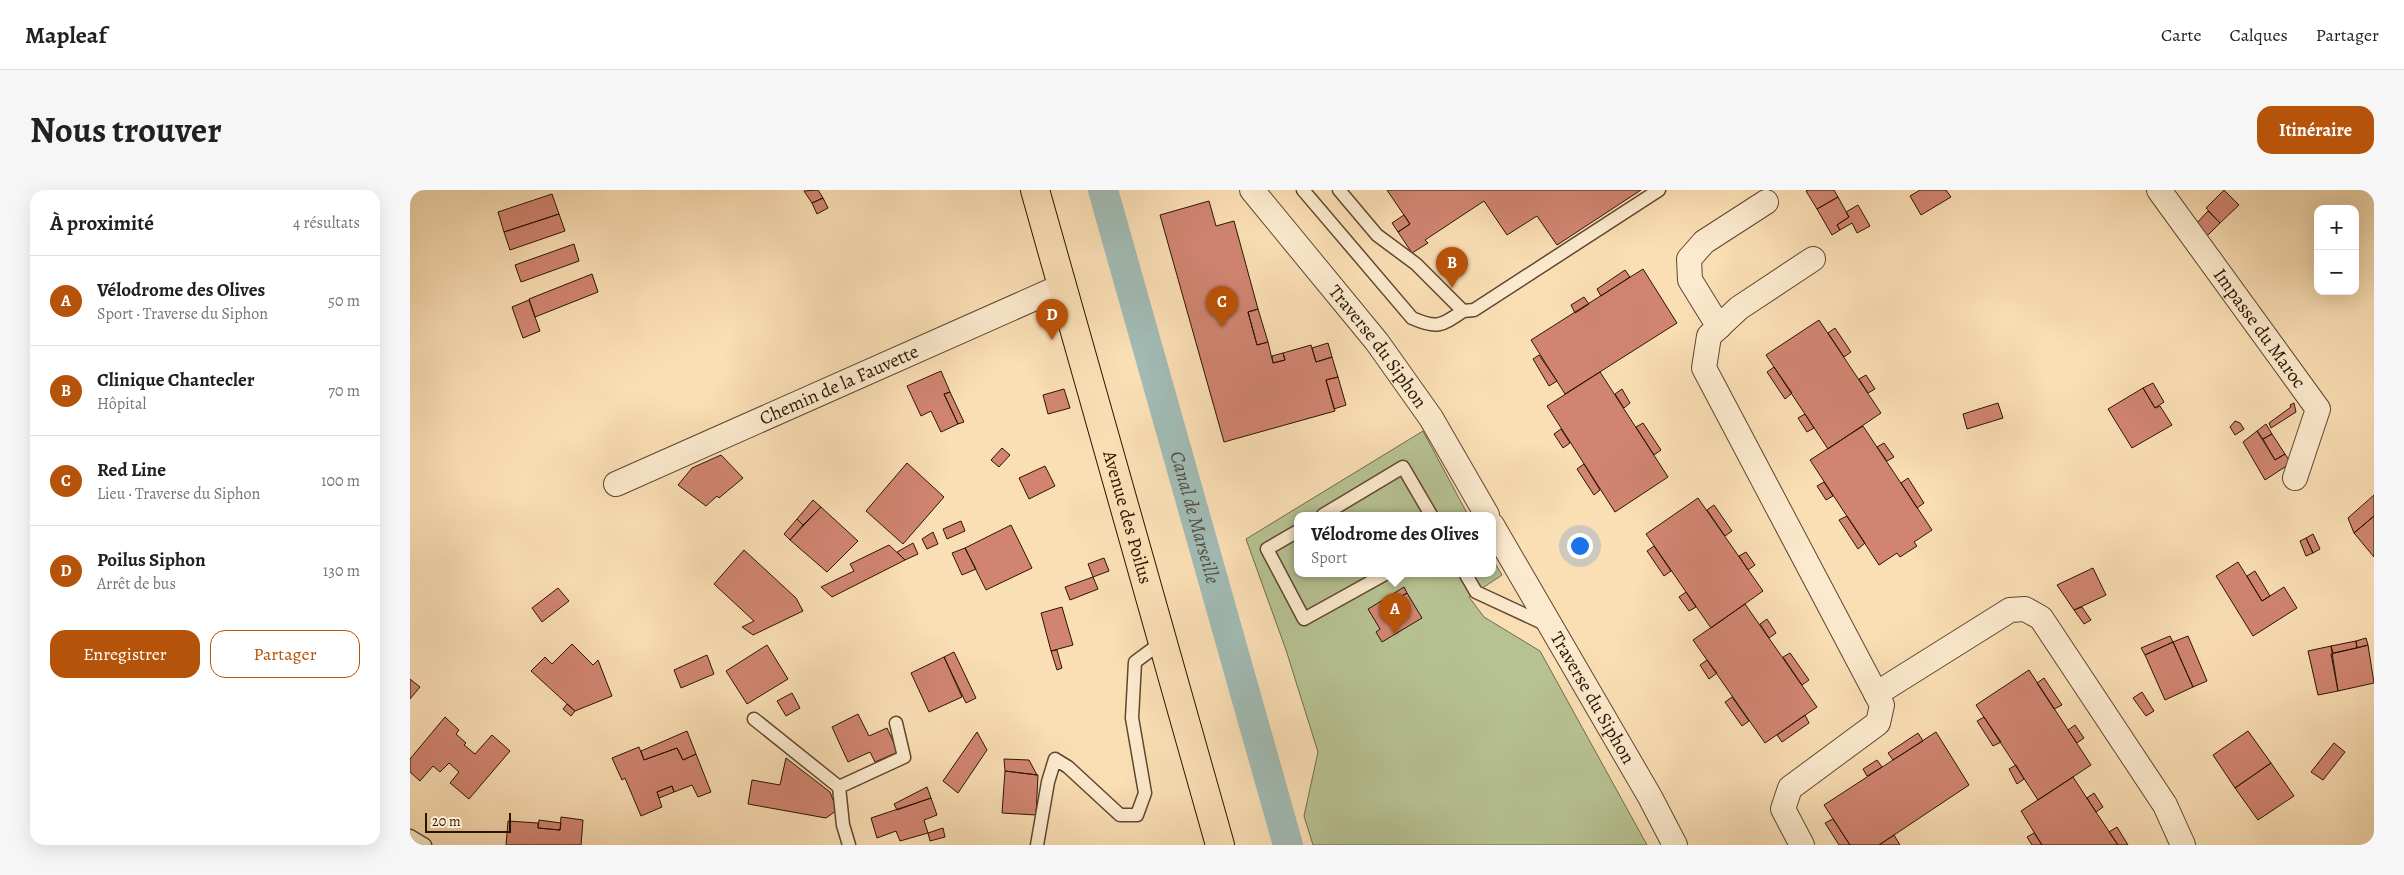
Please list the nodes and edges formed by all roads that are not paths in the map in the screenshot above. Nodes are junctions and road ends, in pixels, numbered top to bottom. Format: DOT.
graph roads {
  1 [pos="1035,190"];
  2 [pos="1252,190"];
  3 [pos="1304,190"];
  4 [pos="1338,190"];
  5 [pos="1659,190"];
  6 [pos="2159,190"];
  7 [pos="1766,202"];
  8 [pos="1813,259"];
  9 [pos="1062,286"];
  10 [pos="1463,311"];
  11 [pos="1719,326"];
  12 [pos="2295,478"];
  13 [pos="616,484"];
  14 [pos="1328,512"];
  15 [pos="1429,512"];
  16 [pos="1485,512"];
  17 [pos="1294,532"];
  18 [pos="1496,532"];
  19 [pos="1380,577"];
  20 [pos="1467,577"];
  21 [pos="1551,627"];
  22 [pos="1162,642"];
  23 [pos="1876,694"];
  24 [pos="754,719"];
  25 [pos="896,723"];
  26 [pos="839,786"];
  27 [pos="410,836"];
  28 [pos="425,845"];
  29 [pos="849,845"];
  30 [pos="1037,845"];
  31 [pos="1220,845"];
  32 [pos="1675,845"];
  33 [pos="1802,845"];
  34 [pos="2183,845"];
  1 -- 9 [label="main road, Avenue des Poilus"];
  2 -- 16 [label="street, Traverse du Siphon"];
  3 -- 10 [label="lane"];
  4 -- 10 [label="lane"];
  5 -- 10 [label="lane"];
  6 -- 12 [label="street, Impasse du Maroc"];
  7 -- 11 [label="street"];
  8 -- 11 [label="street"];
  9 -- 13 [label="street, Chemin de la Fauvette"];
  9 -- 22 [label="main road, Avenue des Poilus"];
  11 -- 23 [label="street"];
  14 -- 15 [label="lane"];
  17 -- 19 [label="lane"];
  18 -- 21 [label="street, Traverse du Siphon"];
  20 -- 21 [label="lane"];
  21 -- 32 [label="street, Traverse du Siphon"];
  22 -- 30 [label="lane"];
  22 -- 31 [label="main road, Avenue des Poilus"];
  23 -- 33 [label="street"];
  23 -- 34 [label="street"];
  24 -- 26 [label="lane"];
  25 -- 26 [label="lane"];
  26 -- 29 [label="lane"];
  27 -- 28 [label="lane"];
}
